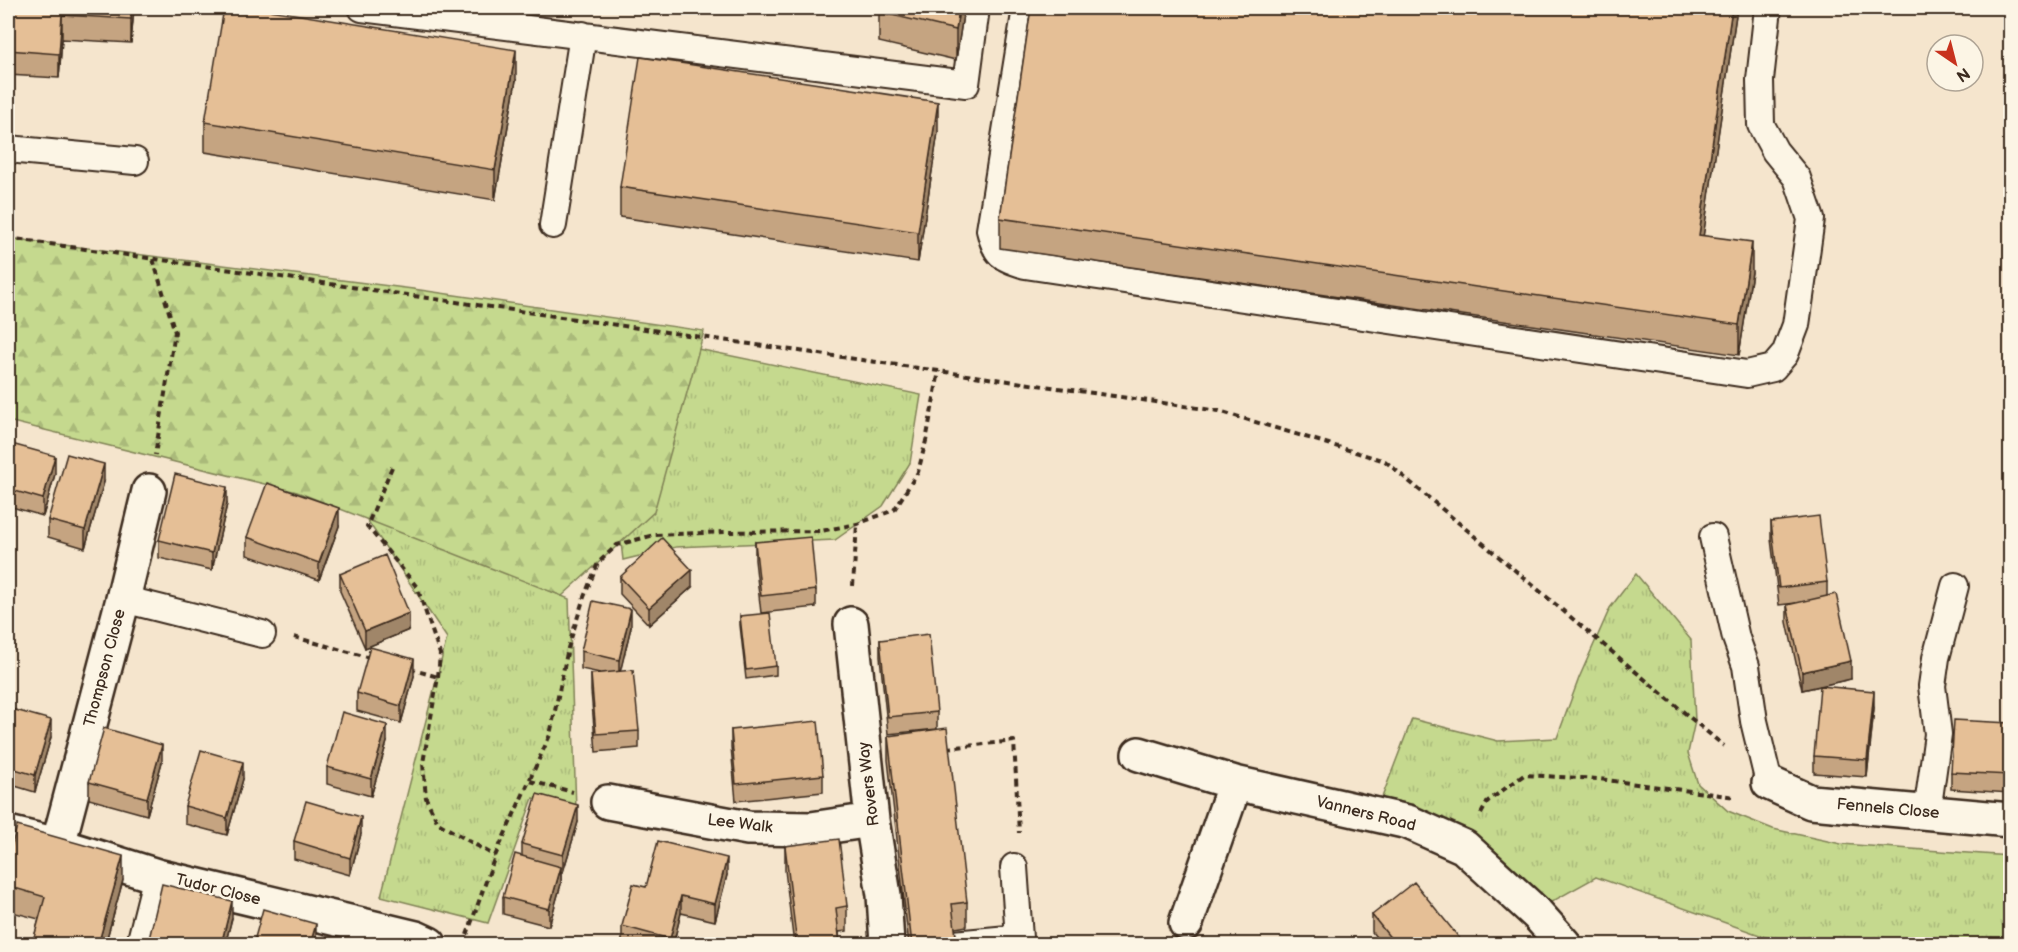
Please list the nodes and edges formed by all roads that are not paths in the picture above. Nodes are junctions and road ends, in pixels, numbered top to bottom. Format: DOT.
graph roads {
  1 [pos="362,8"];
  2 [pos="976,8"];
  3 [pos="1026,8"];
  4 [pos="1768,8"];
  5 [pos="584,35"];
  6 [pos="8,149"];
  7 [pos="135,161"];
  8 [pos="553,225"];
  9 [pos="149,491"];
  10 [pos="1713,537"];
  11 [pos="1955,586"];
  12 [pos="123,599"];
  13 [pos="851,624"];
  14 [pos="262,634"];
  15 [pos="1139,754"];
  16 [pos="1235,783"];
  17 [pos="1756,791"];
  18 [pos="608,802"];
  19 [pos="1927,813"];
  20 [pos="872,820"];
  21 [pos="2010,820"];
  22 [pos="8,832"];
  23 [pos="58,845"];
  24 [pos="1014,867"];
  25 [pos="157,876"];
  26 [pos="1186,923"];
  27 [pos="954,944"];
  28 [pos="140,945"];
  29 [pos="429,945"];
  30 [pos="887,945"];
  31 [pos="1564,945"];
  1 -- 5 [label="lane"];
  2 -- 5 [label="lane"];
  3 -- 4 [label="lane"];
  5 -- 8 [label="lane"];
  6 -- 7 [label="lane"];
  9 -- 12 [label="street, Thompson Close"];
  10 -- 17 [label="lane"];
  11 -- 19 [label="lane"];
  12 -- 14 [label="lane"];
  12 -- 23 [label="street, Thompson Close"];
  13 -- 20 [label="street, Rovers Way"];
  15 -- 16 [label="street, Vanners Road"];
  16 -- 26 [label="street"];
  16 -- 31 [label="street, Vanners Road"];
  17 -- 19 [label="street, Fennels Close"];
  18 -- 20 [label="street, Lee Walk"];
  19 -- 21 [label="street, Fennels Close"];
  20 -- 30 [label="street, Rovers Way"];
  22 -- 23 [label="street, Tudor Close"];
  23 -- 25 [label="street, Tudor Close"];
  24 -- 27 [label="lane"];
  25 -- 28 [label="lane"];
  25 -- 29 [label="street, Tudor Close"];
}
